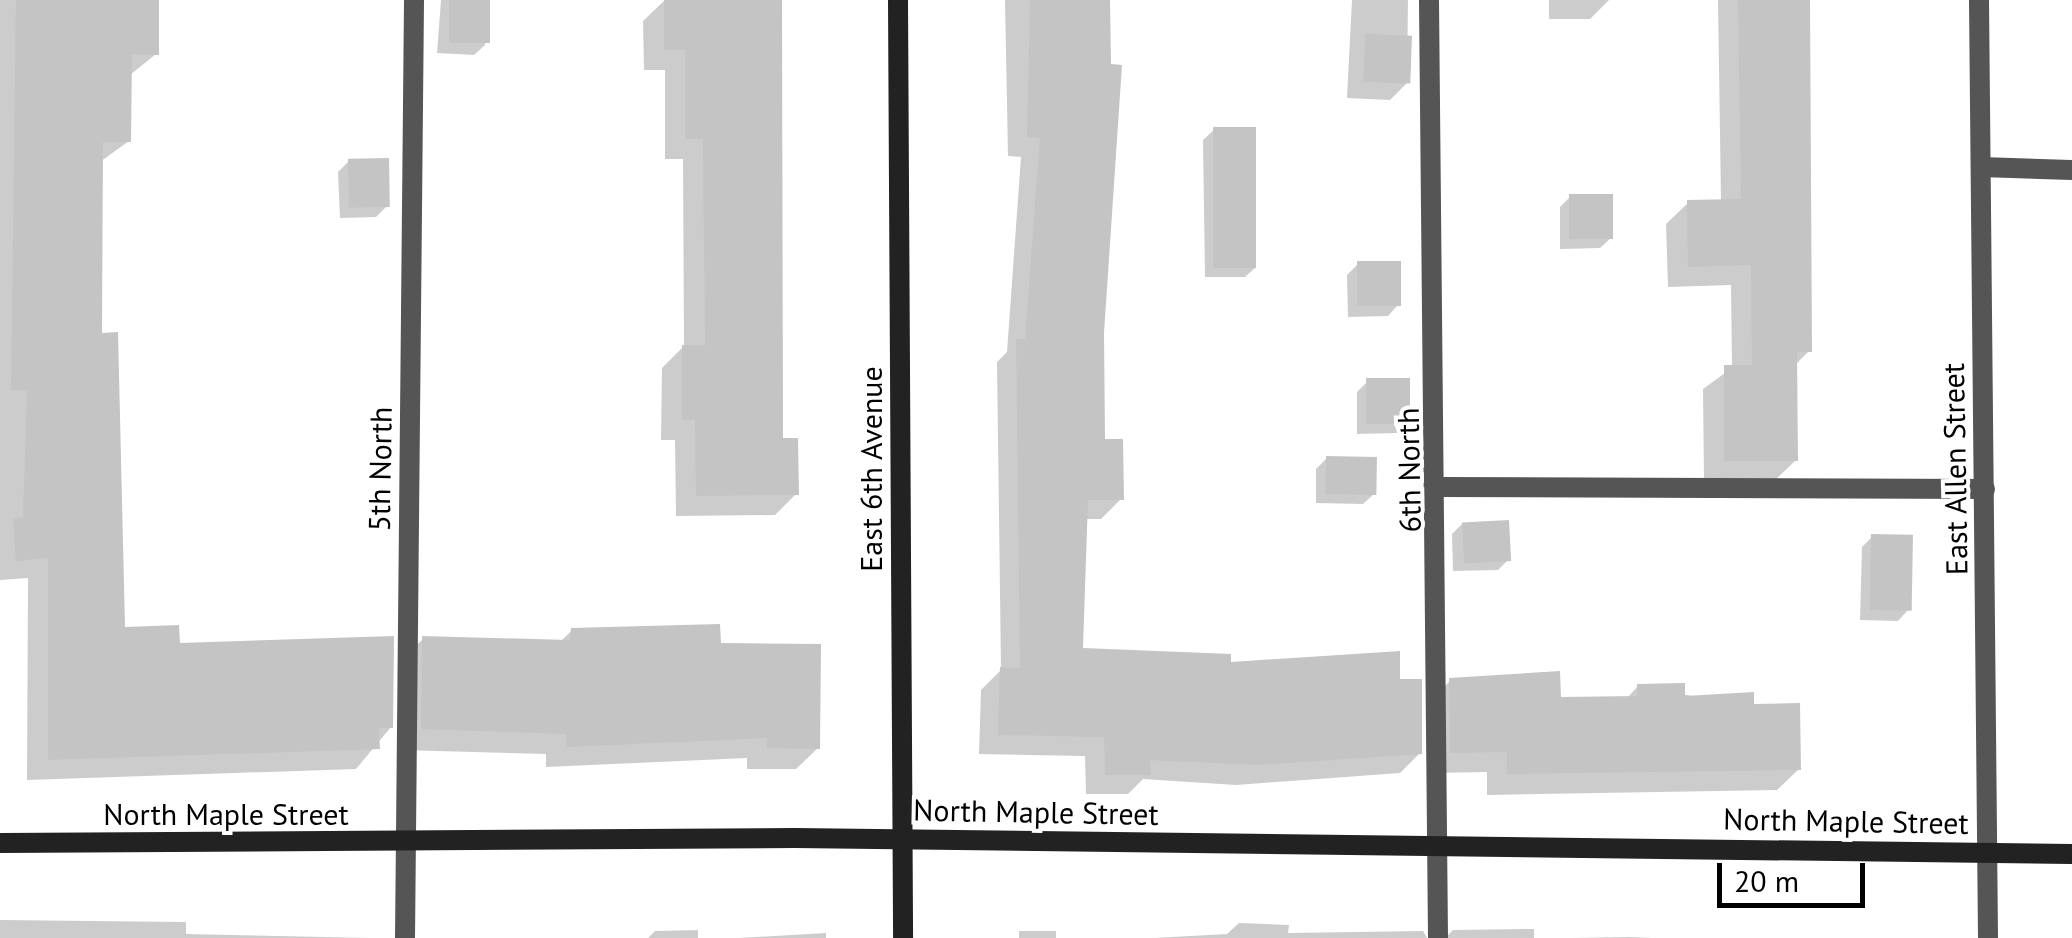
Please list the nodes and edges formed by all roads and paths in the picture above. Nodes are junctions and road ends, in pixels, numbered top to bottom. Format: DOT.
graph roads {
  1 [pos="414,0"];
  2 [pos="898,0"];
  3 [pos="1429,0"];
  4 [pos="1979,0"];
  5 [pos="1982,167"];
  6 [pos="2072,170"];
  7 [pos="1439,488"];
  8 [pos="1985,488"];
  9 [pos="904,841"];
  10 [pos="0,843"];
  11 [pos="1438,843"];
  12 [pos="405,845"];
  13 [pos="1989,853"];
  14 [pos="2072,854"];
  15 [pos="404,938"];
  16 [pos="903,938"];
  17 [pos="1438,938"];
  18 [pos="1988,938"];
  1 -- 12 [label="street, 5th North"];
  2 -- 9 [label="street, East 6th Avenue"];
  3 -- 7 [label="street, 6th North"];
  4 -- 5 [label="street, East Allen Street"];
  5 -- 6 [label="street"];
  5 -- 8 [label="street, East Allen Street"];
  7 -- 8 [label="street"];
  7 -- 11 [label="street, 6th North"];
  8 -- 13 [label="street, East Allen Street"];
  9 -- 11 [label="street, North Maple Street"];
  9 -- 12 [label="street, North Maple Street"];
  9 -- 16 [label="street, East 6th Avenue"];
  10 -- 12 [label="street, North Maple Street"];
  11 -- 13 [label="street, North Maple Street"];
  11 -- 17 [label="street, 6th North"];
  12 -- 15 [label="street, 5th North"];
  13 -- 14 [label="street, North Maple Street"];
  13 -- 18 [label="street, East Allen Street"];
}
